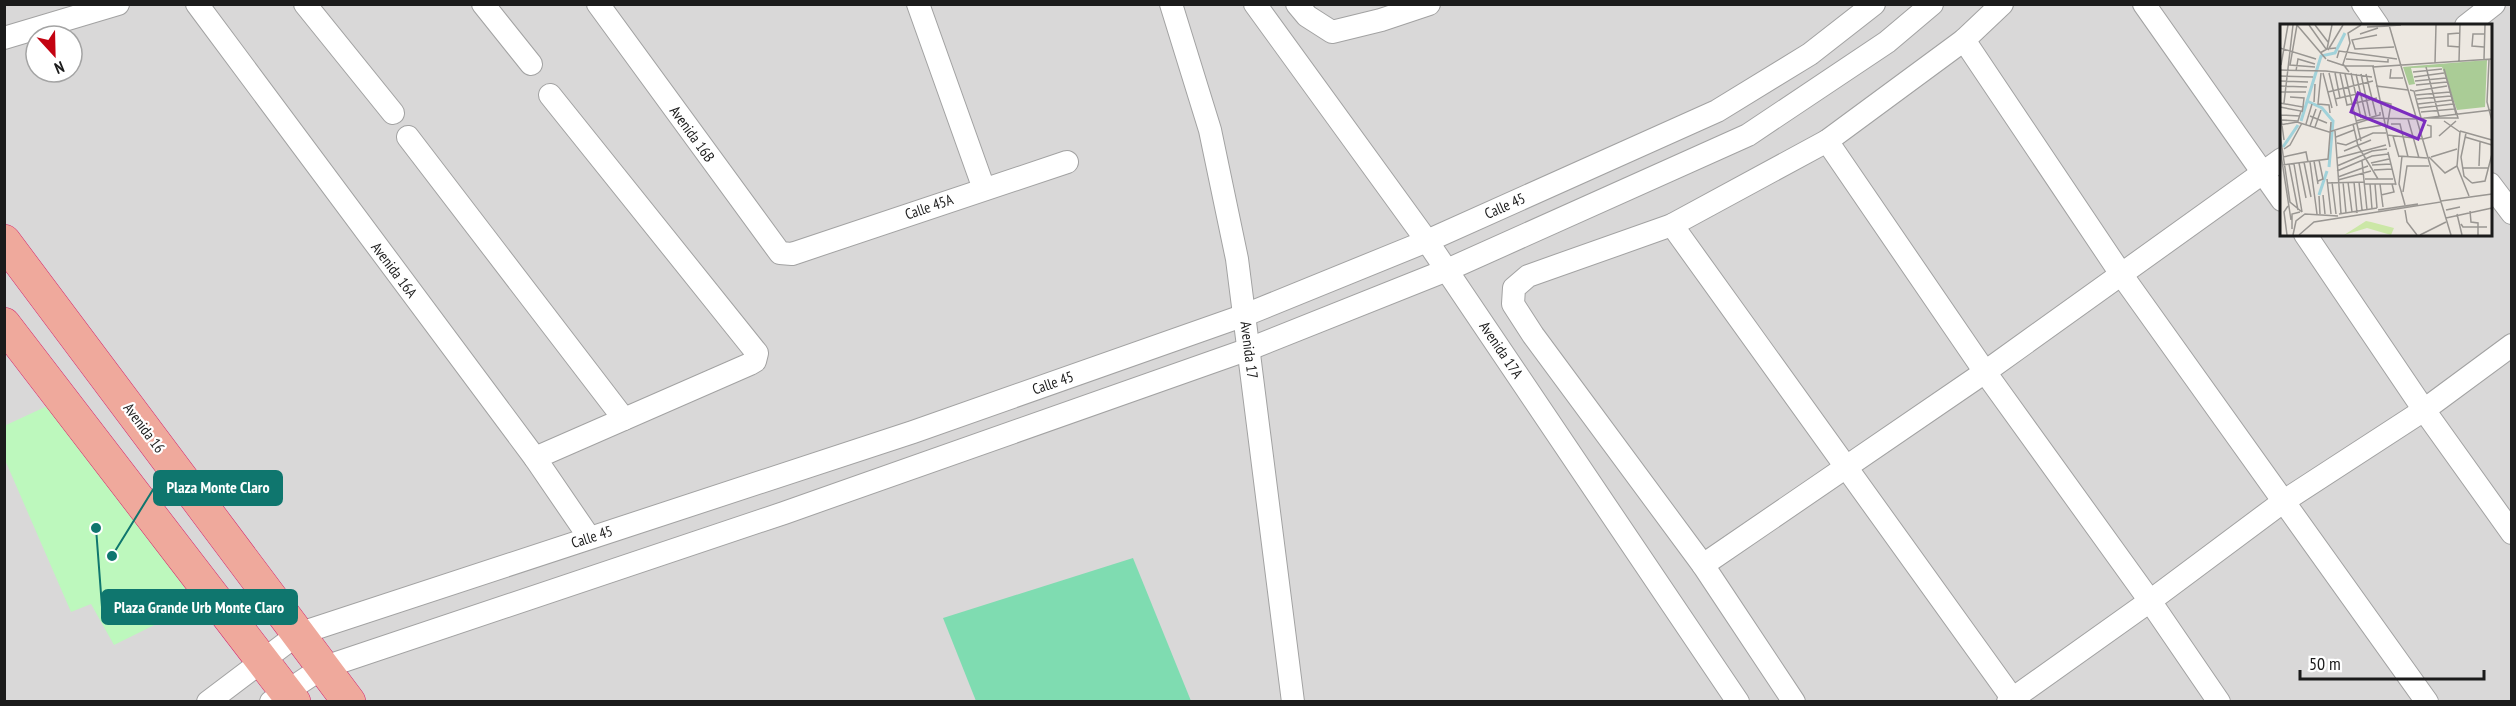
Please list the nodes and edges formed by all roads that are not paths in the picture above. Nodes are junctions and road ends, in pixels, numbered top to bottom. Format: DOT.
graph roads {
  1 [pos="118,4"];
  2 [pos="197,4"];
  3 [pos="304,4"];
  4 [pos="483,4"];
  5 [pos="598,4"];
  6 [pos="918,4"];
  7 [pos="1171,4"];
  8 [pos="1255,4"];
  9 [pos="1297,4"];
  10 [pos="1429,4"];
  11 [pos="1875,4"];
  12 [pos="1932,4"];
  13 [pos="2002,4"];
  14 [pos="2144,4"];
  15 [pos="2363,4"];
  16 [pos="2494,4"];
  17 [pos="83,9"];
  18 [pos="2377,24"];
  19 [pos="2469,24"];
  20 [pos="4,38"];
  21 [pos="1964,40"];
  22 [pos="531,64"];
  23 [pos="550,95"];
  24 [pos="393,113"];
  25 [pos="408,137"];
  26 [pos="1827,141"];
  27 [pos="2280,160"];
  28 [pos="1067,162"];
  29 [pos="2263,172"];
  30 [pos="2492,187"];
  31 [pos="984,189"];
  32 [pos="2280,197"];
  33 [pos="2511,213"];
  34 [pos="1672,225"];
  35 [pos="2306,236"];
  36 [pos="4,240"];
  37 [pos="1427,241"];
  38 [pos="792,254"];
  39 [pos="1447,270"];
  40 [pos="2121,274"];
  41 [pos="1245,315"];
  42 [pos="4,324"];
  43 [pos="2511,345"];
  44 [pos="1249,350"];
  45 [pos="1985,372"];
  46 [pos="2424,410"];
  47 [pos="624,419"];
  48 [pos="535,458"];
  49 [pos="1845,466"];
  50 [pos="2284,501"];
  51 [pos="2511,532"];
  52 [pos="590,537"];
  53 [pos="1702,565"];
  54 [pos="2150,601"];
  55 [pos="298,634"];
  56 [pos="262,659"];
  57 [pos="322,668"];
  58 [pos="284,698"];
  59 [pos="2012,700"];
  60 [pos="207,702"];
  61 [pos="349,702"];
  62 [pos="1293,702"];
  63 [pos="1738,702"];
  64 [pos="1794,702"];
  65 [pos="2219,702"];
  66 [pos="2427,702"];
  1 -- 17 [label="street"];
  2 -- 48 [label="street, Avenida 16A"];
  3 -- 24 [label="street"];
  4 -- 22 [label="street"];
  5 -- 38 [label="street, Avenida 16B"];
  6 -- 31 [label="street"];
  7 -- 41 [label="street, Avenida 17"];
  8 -- 37 [label="street, Avenida 17A"];
  9 -- 10 [label="street"];
  11 -- 37 [label="street, Calle 45"];
  12 -- 39 [label="street"];
  13 -- 21 [label="street"];
  14 -- 29 [label="street"];
  15 -- 18 [label="street"];
  16 -- 19 [label="street"];
  17 -- 20 [label="street"];
  21 -- 26 [label="street"];
  21 -- 40 [label="street"];
  23 -- 47 [label="street"];
  25 -- 47 [label="street"];
  26 -- 34 [label="street"];
  26 -- 45 [label="street"];
  27 -- 29 [label="street"];
  28 -- 31 [label="street, Calle 45A"];
  29 -- 32 [label="street"];
  29 -- 40 [label="street"];
  30 -- 33 [label="street"];
  31 -- 38 [label="street, Calle 45A"];
  34 -- 49 [label="street"];
  34 -- 53 [label="street"];
  35 -- 46 [label="street"];
  36 -- 55 [label="highway, Avenida 16"];
  37 -- 39 [label="street, Avenida 17A"];
  37 -- 41 [label="street, Calle 45"];
  39 -- 44 [label="street"];
  39 -- 63 [label="street, Avenida 17A"];
  40 -- 45 [label="street"];
  40 -- 50 [label="street"];
  41 -- 44 [label="street, Avenida 17"];
  41 -- 52 [label="street, Calle 45"];
  42 -- 56 [label="highway"];
  43 -- 46 [label="street"];
  44 -- 57 [label="street"];
  44 -- 62 [label="street, Avenida 17"];
  45 -- 49 [label="street"];
  45 -- 54 [label="street"];
  46 -- 50 [label="street"];
  46 -- 51 [label="street"];
  47 -- 48 [label="street"];
  48 -- 52 [label="street, Avenida 16A"];
  49 -- 53 [label="street"];
  49 -- 59 [label="street"];
  50 -- 54 [label="street"];
  50 -- 66 [label="street"];
  52 -- 55 [label="street, Calle 45"];
  53 -- 64 [label="street"];
  54 -- 59 [label="street"];
  54 -- 65 [label="street"];
  55 -- 56 [label="street, Calle 45"];
  55 -- 57 [label="highway, Avenida 16"];
  56 -- 58 [label="highway"];
  56 -- 60 [label="street, Calle 45"];
  57 -- 58 [label="street"];
  57 -- 61 [label="highway, Avenida 16"];
}
